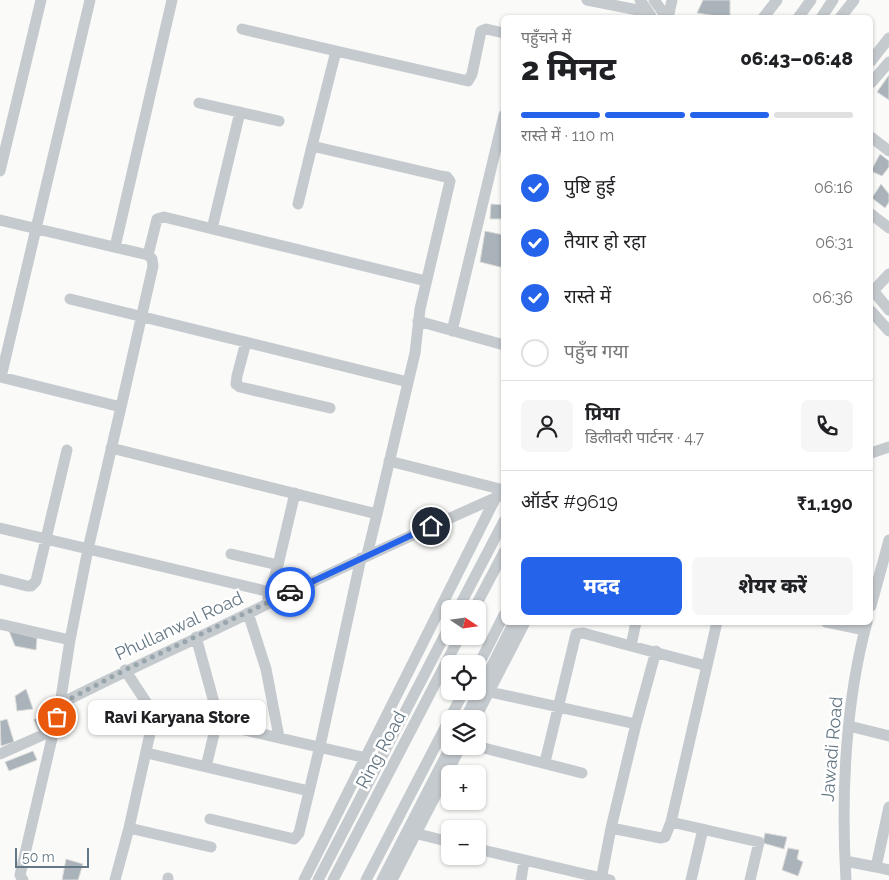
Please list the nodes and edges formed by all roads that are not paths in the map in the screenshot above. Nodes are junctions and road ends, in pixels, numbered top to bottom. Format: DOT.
graph roads {
  1 [pos="41,0"];
  2 [pos="90,0"];
  3 [pos="172,0"];
  4 [pos="587,0"];
  5 [pos="640,0"];
  6 [pos="654,0"];
  7 [pos="672,0"];
  8 [pos="766,0"];
  9 [pos="777,0"];
  10 [pos="811,0"];
  11 [pos="833,0"];
  12 [pos="854,0"];
  13 [pos="650,15"];
  14 [pos="666,15"];
  15 [pos="669,15"];
  16 [pos="763,15"];
  17 [pos="764,15"];
  18 [pos="800,15"];
  19 [pos="823,15"];
  20 [pos="842,15"];
  21 [pos="242,29"];
  22 [pos="501,32"];
  23 [pos="889,38"];
  24 [pos="336,51"];
  25 [pos="873,58"];
  26 [pos="889,62"];
  27 [pos="873,81"];
  28 [pos="199,103"];
  29 [pos="240,112"];
  30 [pos="0,120"];
  31 [pos="279,121"];
  32 [pos="12,122"];
  33 [pos="501,127"];
  34 [pos="873,139"];
  35 [pos="312,146"];
  36 [pos="889,151"];
  37 [pos="0,171"];
  38 [pos="298,204"];
  39 [pos="873,216"];
  40 [pos="0,220"];
  41 [pos="37,228"];
  42 [pos="889,228"];
  43 [pos="212,229"];
  44 [pos="115,247"];
  45 [pos="148,255"];
  46 [pos="889,274"];
  47 [pos="426,281"];
  48 [pos="873,288"];
  49 [pos="873,290"];
  50 [pos="70,299"];
  51 [pos="889,311"];
  52 [pos="142,316"];
  53 [pos="873,317"];
  54 [pos="418,321"];
  55 [pos="452,331"];
  56 [pos="889,331"];
  57 [pos="246,342"];
  58 [pos="501,344"];
  59 [pos="1,379"];
  60 [pos="408,382"];
  61 [pos="121,406"];
  62 [pos="330,408"];
  63 [pos="889,447"];
  64 [pos="111,448"];
  65 [pos="67,450"];
  66 [pos="873,451"];
  67 [pos="389,461"];
  68 [pos="295,493"];
  69 [pos="501,494"];
  70 [pos="377,514"];
  71 [pos="501,527"];
  72 [pos="0,528"];
  73 [pos="45,539"];
  74 [pos="889,540"];
  75 [pos="88,549"];
  76 [pos="231,554"];
  77 [pos="364,557"];
  78 [pos="501,558"];
  79 [pos="278,565"];
  80 [pos="0,578"];
  81 [pos="268,598"];
  82 [pos="873,599"];
  83 [pos="463,600"];
  84 [pos="479,600"];
  85 [pos="248,613"];
  86 [pos="501,621"];
  87 [pos="0,624"];
  88 [pos="512,625"];
  89 [pos="524,625"];
  90 [pos="635,625"];
  91 [pos="716,625"];
  92 [pos="866,626"];
  93 [pos="196,637"];
  94 [pos="70,640"];
  95 [pos="441,642"];
  96 [pos="455,645"];
  97 [pos="630,646"];
  98 [pos="656,651"];
  99 [pos="484,655"];
  100 [pos="707,666"];
  101 [pos="125,670"];
  102 [pos="490,692"];
  103 [pos="459,700"];
  104 [pos="60,704"];
  105 [pos="559,708"];
  106 [pos="470,710"];
  107 [pos="480,710"];
  108 [pos="218,717"];
  109 [pos="636,724"];
  110 [pos="849,726"];
  111 [pos="54,730"];
  112 [pos="889,736"];
  113 [pos="280,737"];
  114 [pos="320,746"];
  115 [pos="486,748"];
  116 [pos="147,753"];
  117 [pos="0,754"];
  118 [pos="447,755"];
  119 [pos="456,755"];
  120 [pos="366,758"];
  121 [pos="380,761"];
  122 [pos="545,762"];
  123 [pos="206,767"];
  124 [pos="582,772"];
  125 [pos="309,791"];
  126 [pos="889,806"];
  127 [pos="210,819"];
  128 [pos="671,822"];
  129 [pos="129,828"];
  130 [pos="611,828"];
  131 [pos="703,829"];
  132 [pos="412,833"];
  133 [pos="325,840"];
  134 [pos="441,840"];
  135 [pos="337,843"];
  136 [pos="211,847"];
  137 [pos="486,851"];
  138 [pos="524,861"];
  139 [pos="845,862"];
  140 [pos="876,867"];
  141 [pos="889,870"];
  142 [pos="20,878"];
  143 [pos="390,879"];
  144 [pos="604,879"];
  145 [pos="115,880"];
  146 [pos="304,880"];
  147 [pos="318,880"];
  148 [pos="333,880"];
  149 [pos="366,880"];
  150 [pos="520,880"];
  151 [pos="691,880"];
  152 [pos="750,880"];
  153 [pos="846,880"];
  1 -- 32 [label="street"];
  2 -- 41 [label="street"];
  3 -- 44 [label="street"];
  4 -- 13 [label="street"];
  5 -- 13 [label="street"];
  6 -- 14 [label="street"];
  7 -- 15 [label="street"];
  8 -- 16 [label="street"];
  9 -- 17 [label="street"];
  10 -- 18 [label="street"];
  11 -- 19 [label="street"];
  12 -- 20 [label="street"];
  21 -- 24 [label="street"];
  22 -- 24 [label="street"];
  23 -- 25 [label="street"];
  24 -- 35 [label="street"];
  26 -- 27 [label="street"];
  28 -- 29 [label="street"];
  29 -- 31 [label="street"];
  29 -- 43 [label="street"];
  30 -- 32 [label="street"];
  32 -- 37 [label="street"];
  33 -- 55 [label="street"];
  34 -- 36 [label="street"];
  35 -- 38 [label="street"];
  35 -- 47 [label="street"];
  39 -- 42 [label="street"];
  40 -- 41 [label="street"];
  41 -- 44 [label="street"];
  41 -- 59 [label="street"];
  43 -- 45 [label="street"];
  43 -- 47 [label="street"];
  44 -- 45 [label="street"];
  45 -- 52 [label="street"];
  46 -- 48 [label="street"];
  47 -- 54 [label="street"];
  49 -- 51 [label="street"];
  50 -- 52 [label="street"];
  51 -- 53 [label="street"];
  52 -- 57 [label="street"];
  52 -- 61 [label="street"];
  53 -- 56 [label="street"];
  54 -- 55 [label="street"];
  54 -- 60 [label="street"];
  55 -- 58 [label="street"];
  57 -- 60 [label="street"];
  57 -- 62 [label="street"];
  59 -- 61 [label="street"];
  60 -- 67 [label="street"];
  61 -- 64 [label="street"];
  63 -- 66 [label="street"];
  64 -- 68 [label="street"];
  64 -- 75 [label="street"];
  65 -- 73 [label="street"];
  67 -- 69 [label="street"];
  67 -- 70 [label="street"];
  68 -- 70 [label="street"];
  68 -- 79 [label="street"];
  69 -- 77 [label="street, Phullanwal Road"];
  69 -- 120 [label="street"];
  70 -- 77 [label="street"];
  71 -- 83 [label="street"];
  72 -- 73 [label="street"];
  73 -- 75 [label="street"];
  73 -- 80 [label="street"];
  74 -- 82 [label="street"];
  75 -- 81 [label="street"];
  75 -- 94 [label="street"];
  76 -- 79 [label="street"];
  77 -- 81 [label="street, Phullanwal Road"];
  77 -- 114 [label="street"];
  78 -- 84 [label="street"];
  79 -- 81 [label="street"];
  81 -- 85 [label="street, Phullanwal Road"];
  85 -- 93 [label="street, Phullanwal Road"];
  85 -- 113 [label="street"];
  86 -- 99 [label="street"];
  87 -- 94 [label="street"];
  88 -- 106 [label="street"];
  89 -- 102 [label="street"];
  90 -- 97 [label="street"];
  91 -- 100 [label="street"];
  92 -- 110 [label="street, Jawadi Road"];
  93 -- 101 [label="street, Phullanwal Road"];
  93 -- 108 [label="street"];
  94 -- 104 [label="street"];
  95 -- 121 [label="street"];
  96 -- 148 [label="street, Ring Road"];
  97 -- 98 [label="street"];
  97 -- 105 [label="street"];
  98 -- 100 [label="street"];
  98 -- 109 [label="street"];
  100 -- 128 [label="street"];
  101 -- 104 [label="street, Phullanwal Road"];
  101 -- 116 [label="street"];
  102 -- 105 [label="street"];
  102 -- 107 [label="street"];
  103 -- 149 [label="street"];
  104 -- 111 [label="street"];
  105 -- 109 [label="street"];
  105 -- 122 [label="street"];
  108 -- 113 [label="street"];
  108 -- 123 [label="street"];
  109 -- 130 [label="street"];
  110 -- 112 [label="street"];
  110 -- 139 [label="street, Jawadi Road"];
  111 -- 117 [label="street"];
  111 -- 142 [label="street"];
  113 -- 114 [label="street"];
  114 -- 120 [label="street"];
  114 -- 125 [label="street"];
  115 -- 122 [label="street"];
  116 -- 123 [label="street"];
  116 -- 129 [label="street"];
  118 -- 132 [label="street"];
  119 -- 132 [label="street"];
  120 -- 121 [label="street"];
  120 -- 133 [label="street"];
  121 -- 135 [label="street"];
  122 -- 124 [label="street"];
  123 -- 125 [label="street"];
  125 -- 127 [label="street"];
  126 -- 140 [label="street"];
  128 -- 130 [label="street"];
  128 -- 131 [label="street"];
  129 -- 136 [label="street"];
  129 -- 145 [label="street"];
  130 -- 144 [label="street"];
  131 -- 151 [label="street"];
  131 -- 152 [label="street"];
  132 -- 134 [label="street"];
  132 -- 143 [label="street"];
  133 -- 135 [label="street"];
  133 -- 146 [label="street"];
  135 -- 147 [label="street"];
  137 -- 138 [label="street"];
  138 -- 144 [label="street"];
  138 -- 150 [label="street"];
  139 -- 140 [label="street"];
  139 -- 153 [label="street, Jawadi Road"];
  140 -- 141 [label="street"];
}
